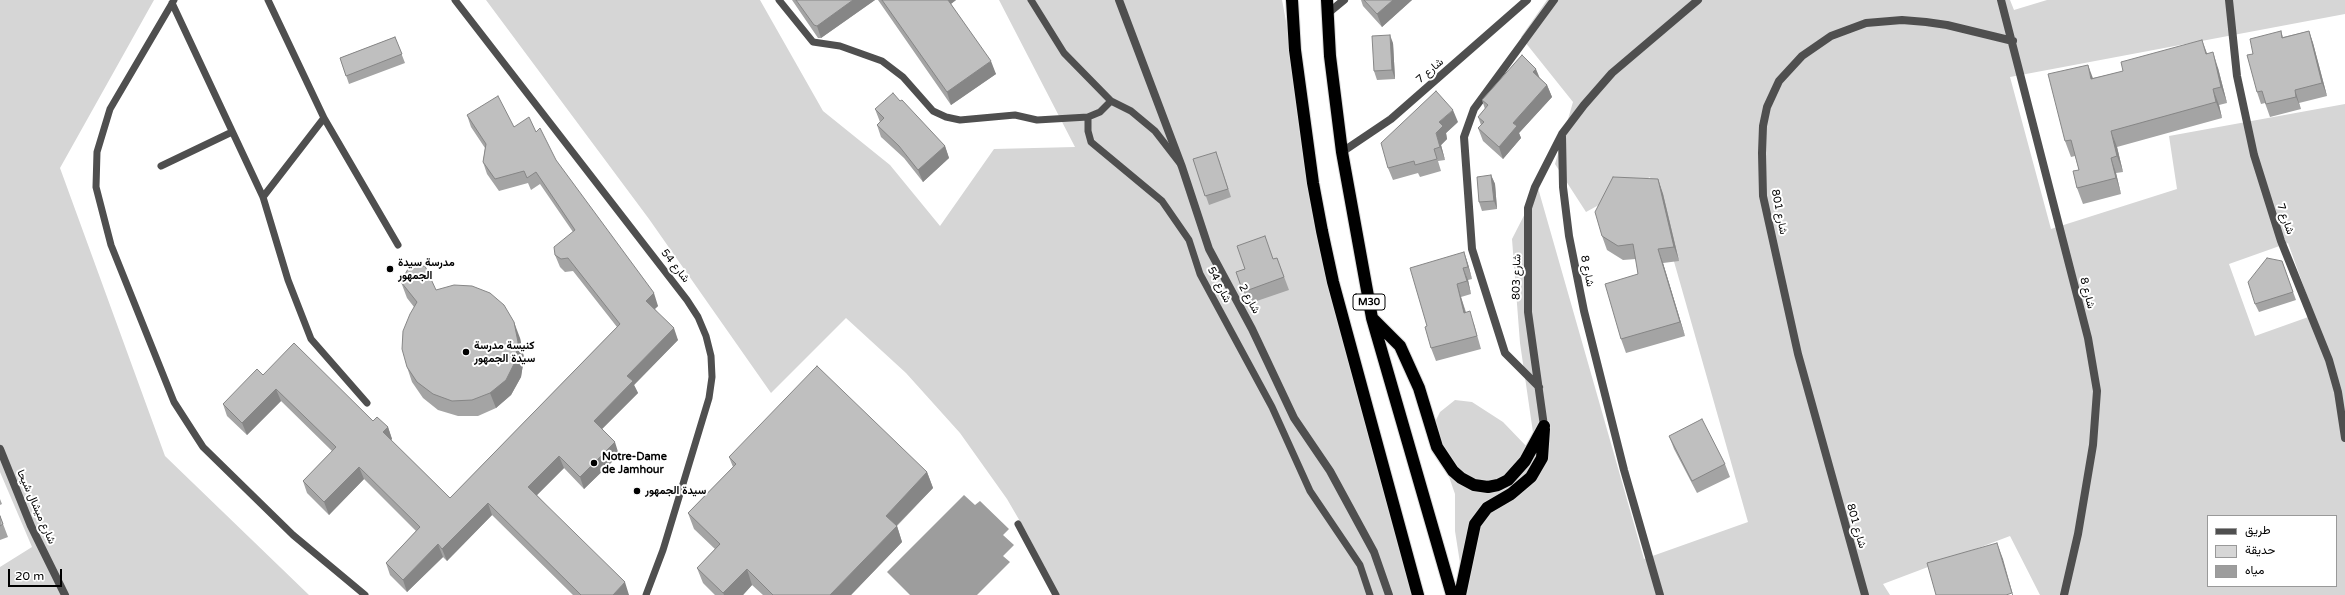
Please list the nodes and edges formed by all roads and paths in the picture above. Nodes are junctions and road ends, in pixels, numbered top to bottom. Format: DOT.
graph roads {
  1 [pos="268,0"];
  2 [pos="455,0"];
  3 [pos="779,0"];
  4 [pos="1031,0"];
  5 [pos="1119,0"];
  6 [pos="1292,0"];
  7 [pos="1327,0"];
  8 [pos="1344,0"];
  9 [pos="1527,0"];
  10 [pos="1554,0"];
  11 [pos="1698,0"];
  12 [pos="2001,0"];
  13 [pos="2229,0"];
  14 [pos="173,2"];
  15 [pos="1327,14"];
  16 [pos="2013,41"];
  17 [pos="1111,102"];
  18 [pos="1088,117"];
  19 [pos="324,118"];
  20 [pos="232,132"];
  21 [pos="1562,134"];
  22 [pos="1342,152"];
  23 [pos="161,166"];
  24 [pos="1182,167"];
  25 [pos="263,197"];
  26 [pos="398,245"];
  27 [pos="1372,318"];
  28 [pos="1539,387"];
  29 [pos="366,403"];
  30 [pos="1544,426"];
  31 [pos="2345,438"];
  32 [pos="0,449"];
  33 [pos="1018,524"];
  34 [pos="65,595"];
  35 [pos="364,595"];
  36 [pos="646,595"];
  37 [pos="1056,595"];
  38 [pos="1370,595"];
  39 [pos="1389,595"];
  40 [pos="1418,595"];
  41 [pos="1452,595"];
  42 [pos="1460,595"];
  43 [pos="1660,595"];
  44 [pos="1865,595"];
  45 [pos="2064,595"];
  1 -- 19 [label="lane"];
  2 -- 36 [label="lane, شارع 54"];
  3 -- 18 [label="lane"];
  4 -- 17 [label="lane"];
  5 -- 24 [label="street, شارع 2"];
  6 -- 40 [label="highway, M30"];
  7 -- 15 [label="highway, M30"];
  8 -- 15 [label="street"];
  9 -- 22 [label="street, شارع 7"];
  10 -- 28 [label="street"];
  11 -- 21 [label="street"];
  12 -- 16 [label="street, شارع 8"];
  13 -- 31 [label="street, شارع 7"];
  14 -- 20 [label="lane"];
  14 -- 35 [label="lane"];
  15 -- 22 [label="highway, M30"];
  16 -- 44 [label="street, شارع 801"];
  16 -- 45 [label="street, شارع 8"];
  17 -- 18 [label="lane"];
  17 -- 24 [label="lane"];
  18 -- 38 [label="lane, شارع 54"];
  19 -- 25 [label="lane"];
  19 -- 26 [label="lane"];
  20 -- 23 [label="lane"];
  20 -- 25 [label="lane"];
  21 -- 28 [label="street, شارع 803"];
  21 -- 43 [label="street, شارع 8"];
  22 -- 27 [label="highway, M30"];
  24 -- 39 [label="street, شارع 2"];
  25 -- 29 [label="lane"];
  27 -- 30 [label="highway"];
  27 -- 41 [label="highway, M30"];
  28 -- 30 [label="street, شارع 803"];
  30 -- 42 [label="highway"];
  32 -- 34 [label="street, شارع ميشال شيحا"];
  33 -- 37 [label="lane"];
}
